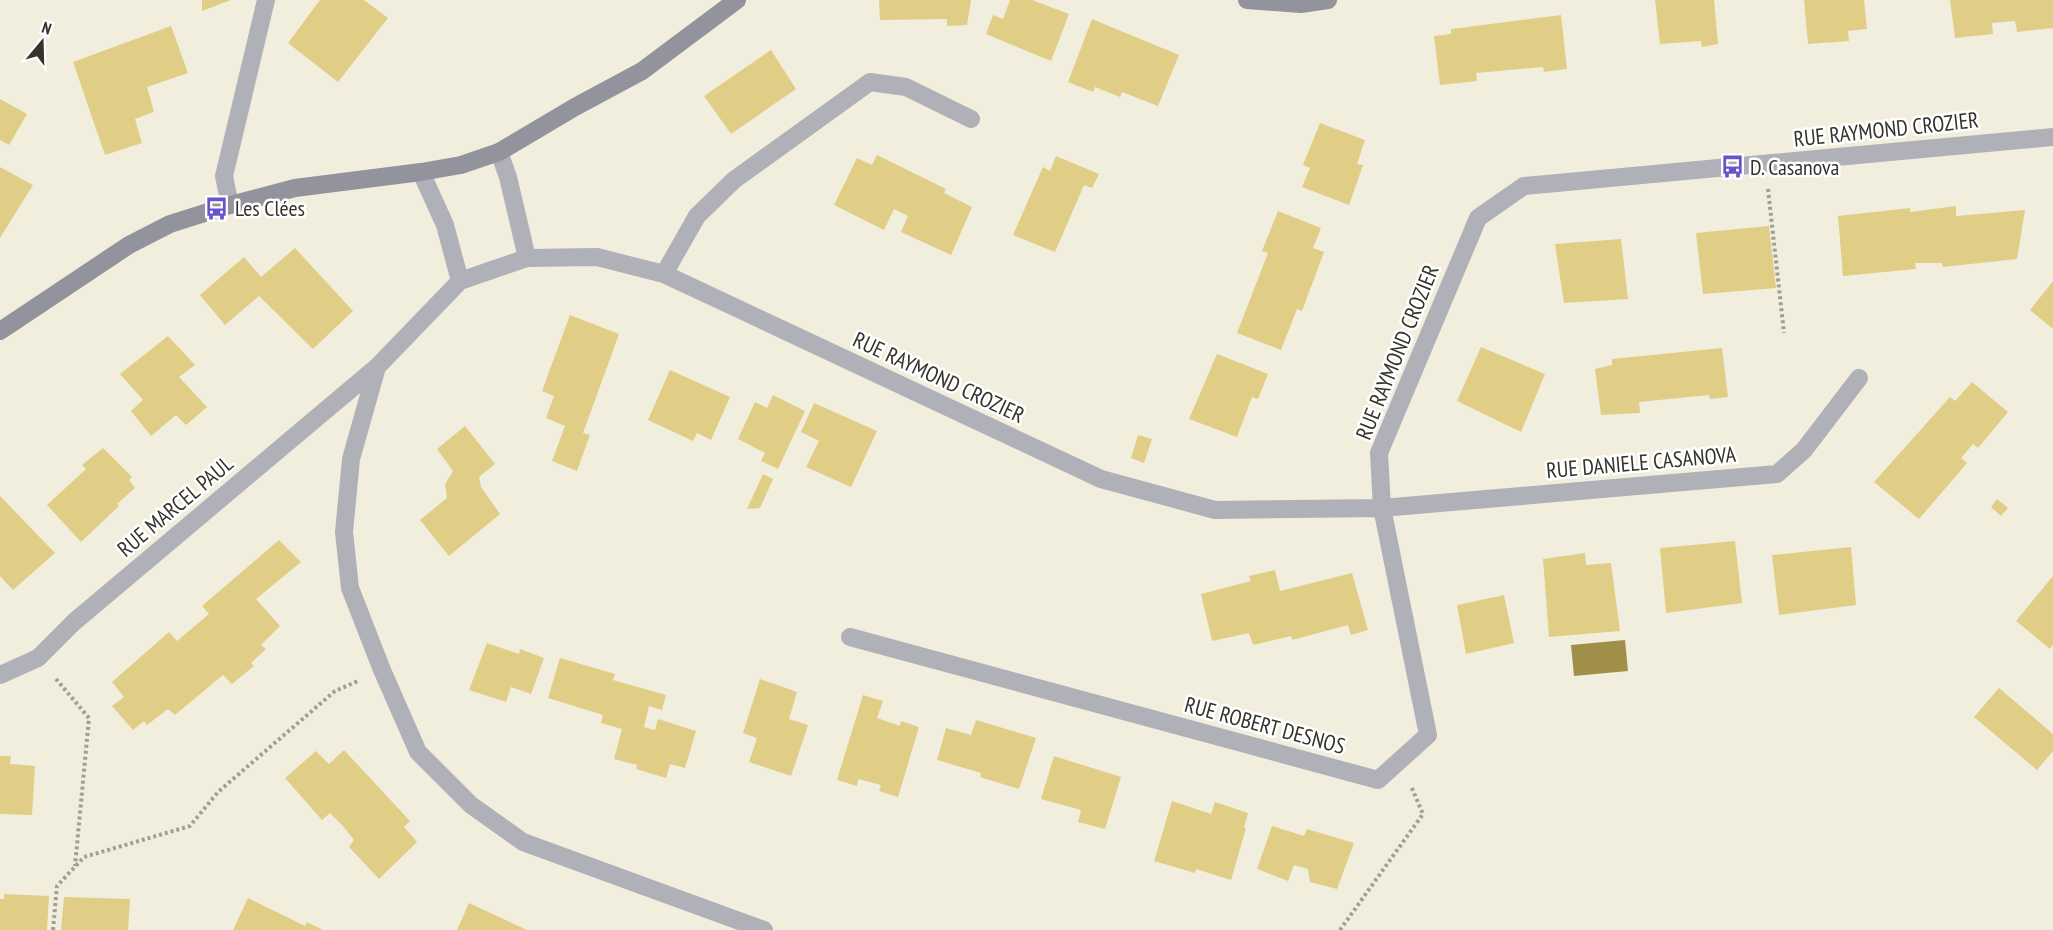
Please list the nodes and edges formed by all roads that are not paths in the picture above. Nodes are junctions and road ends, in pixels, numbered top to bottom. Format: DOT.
graph roads {
  1 [pos="266,0"];
  2 [pos="737,0"];
  3 [pos="1247,0"];
  4 [pos="1328,0"];
  5 [pos="971,119"];
  6 [pos="2053,137"];
  7 [pos="499,152"];
  8 [pos="421,172"];
  9 [pos="230,205"];
  10 [pos="527,258"];
  11 [pos="664,274"];
  12 [pos="460,281"];
  13 [pos="0,331"];
  14 [pos="377,367"];
  15 [pos="1859,378"];
  16 [pos="1382,508"];
  17 [pos="850,637"];
  18 [pos="0,675"];
  19 [pos="764,930"];
  1 -- 9 [label="street"];
  2 -- 7 [label="street"];
  3 -- 4 [label="street"];
  5 -- 11 [label="street"];
  6 -- 16 [label="street, RUE RAYMOND CROZIER"];
  7 -- 8 [label="street"];
  7 -- 10 [label="street"];
  8 -- 9 [label="street"];
  8 -- 12 [label="street"];
  9 -- 13 [label="street"];
  10 -- 11 [label="street, RUE RAYMOND CROZIER"];
  10 -- 12 [label="street, RUE RAYMOND CROZIER"];
  11 -- 16 [label="street, RUE RAYMOND CROZIER"];
  12 -- 14 [label="street, RUE MARCEL PAUL"];
  14 -- 18 [label="street, RUE MARCEL PAUL"];
  14 -- 19 [label="street"];
  15 -- 16 [label="street, RUE DANIELE CASANOVA"];
  16 -- 17 [label="street, RUE ROBERT DESNOS"];
}
